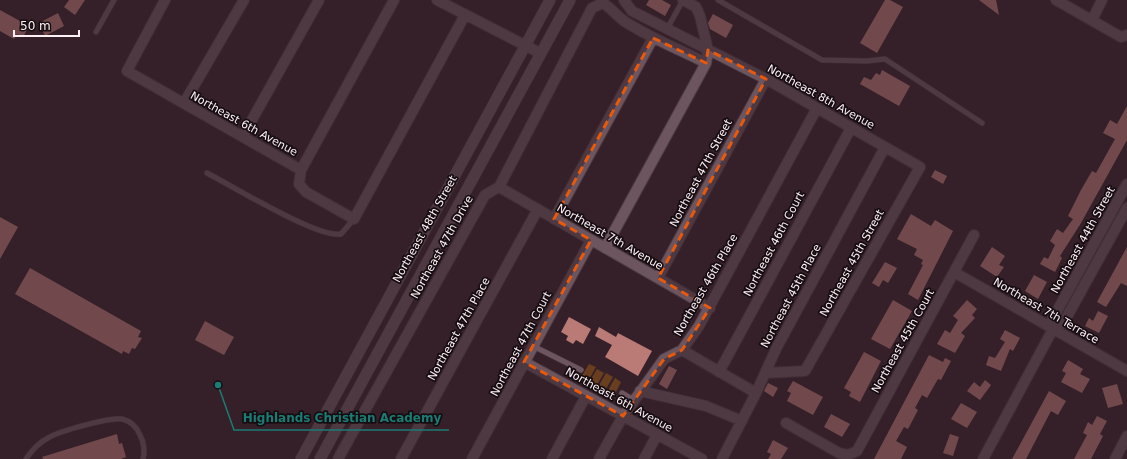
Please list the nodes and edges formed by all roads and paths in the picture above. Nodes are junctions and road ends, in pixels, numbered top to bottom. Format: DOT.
graph roads {
  1 [pos="114,0"];
  2 [pos="166,0"];
  3 [pos="244,0"];
  4 [pos="319,0"];
  5 [pos="394,0"];
  6 [pos="437,0"];
  7 [pos="550,0"];
  8 [pos="570,0"];
  9 [pos="624,0"];
  10 [pos="683,0"];
  11 [pos="718,0"];
  12 [pos="1056,0"];
  13 [pos="1102,0"];
  14 [pos="465,15"];
  15 [pos="1092,20"];
  16 [pos="667,30"];
  17 [pos="96,32"];
  18 [pos="1124,36"];
  19 [pos="653,38"];
  20 [pos="525,46"];
  21 [pos="708,50"];
  22 [pos="540,53"];
  23 [pos="706,63"];
  24 [pos="766,79"];
  25 [pos="184,104"];
  26 [pos="817,108"];
  27 [pos="982,123"];
  28 [pos="851,128"];
  29 [pos="243,136"];
  30 [pos="885,147"];
  31 [pos="920,167"];
  32 [pos="301,170"];
  33 [pos="207,173"];
  34 [pos="1127,184"];
  35 [pos="499,187"];
  36 [pos="1127,208"];
  37 [pos="538,209"];
  38 [pos="354,219"];
  39 [pos="554,219"];
  40 [pos="974,236"];
  41 [pos="591,240"];
  42 [pos="605,248"];
  43 [pos="954,272"];
  44 [pos="658,278"];
  45 [pos="710,308"];
  46 [pos="1053,329"];
  47 [pos="533,346"];
  48 [pos="682,350"];
  49 [pos="524,362"];
  50 [pos="582,370"];
  51 [pos="1127,371"];
  52 [pos="719,372"];
  53 [pos="765,373"];
  54 [pos="640,392"];
  55 [pos="622,393"];
  56 [pos="756,393"];
  57 [pos="586,396"];
  58 [pos="634,400"];
  59 [pos="623,416"];
  60 [pos="742,421"];
  61 [pos="786,423"];
  62 [pos="657,435"];
  63 [pos="1127,436"];
  64 [pos="684,455"];
  65 [pos="26,459"];
  66 [pos="143,459"];
  67 [pos="301,459"];
  68 [pos="320,459"];
  69 [pos="338,459"];
  70 [pos="401,459"];
  71 [pos="472,459"];
  72 [pos="552,459"];
  73 [pos="599,459"];
  74 [pos="644,459"];
  75 [pos="702,459"];
  76 [pos="722,459"];
  77 [pos="983,459"];
  78 [pos="1115,459"];
  1 -- 17 [label="lane"];
  2 -- 25 [label="street, Northeast 6th Avenue"];
  3 -- 25 [label="street"];
  4 -- 29 [label="street"];
  5 -- 32 [label="street"];
  6 -- 14 [label="street"];
  7 -- 20 [label="main road, Northeast 48th Street"];
  8 -- 22 [label="main road, Northeast 48th Street"];
  9 -- 16 [label="street, Northeast 8th Avenue"];
  10 -- 16 [label="lane"];
  10 -- 21 [label="street"];
  11 -- 27 [label="lane"];
  12 -- 15 [label="street"];
  13 -- 15 [label="street"];
  14 -- 20 [label="street"];
  14 -- 38 [label="street"];
  15 -- 18 [label="street"];
  16 -- 21 [label="street, Northeast 8th Avenue"];
  19 -- 23 [label="street"];
  19 -- 35 [label="street, Northeast 47th Drive"];
  19 -- 39 [label="street"];
  20 -- 22 [label="street"];
  20 -- 67 [label="main road, Northeast 48th Street"];
  21 -- 23 [label="street"];
  21 -- 24 [label="street, Northeast 8th Avenue"];
  22 -- 68 [label="main road, Northeast 48th Street"];
  23 -- 42 [label="street"];
  24 -- 26 [label="street, Northeast 8th Avenue"];
  24 -- 44 [label="street, Northeast 47th Street"];
  25 -- 29 [label="street, Northeast 6th Avenue"];
  26 -- 28 [label="street, Northeast 8th Avenue"];
  26 -- 45 [label="street, Northeast 46th Place"];
  28 -- 30 [label="street, Northeast 8th Avenue"];
  28 -- 52 [label="street, Northeast 46th Court"];
  29 -- 32 [label="street, Northeast 6th Avenue"];
  30 -- 31 [label="street, Northeast 8th Avenue"];
  30 -- 53 [label="street, Northeast 45th Place"];
  31 -- 53 [label="street, Northeast 45th Street"];
  32 -- 38 [label="street, Northeast 6th Avenue"];
  33 -- 38 [label="lane"];
  34 -- 46 [label="street, Northeast 44th Street"];
  35 -- 37 [label="street, Northeast 7th Avenue"];
  35 -- 69 [label="street, Northeast 47th Drive"];
  36 -- 46 [label="street, Northeast 44th Street"];
  37 -- 39 [label="street, Northeast 7th Avenue"];
  37 -- 70 [label="street, Northeast 47th Place"];
  39 -- 41 [label="street, Northeast 7th Avenue"];
  40 -- 43 [label="street, Northeast 45th Court"];
  41 -- 42 [label="street, Northeast 7th Avenue"];
  41 -- 47 [label="street, Northeast 47th Court"];
  42 -- 44 [label="street, Northeast 7th Avenue"];
  43 -- 46 [label="street, Northeast 7th Terrace"];
  43 -- 61 [label="street, Northeast 45th Court"];
  44 -- 45 [label="street, Northeast 7th Avenue"];
  45 -- 48 [label="street, Northeast 46th Place"];
  46 -- 51 [label="street, Northeast 7th Terrace"];
  46 -- 77 [label="street, Northeast 44th Street"];
  47 -- 49 [label="street, Northeast 47th Court"];
  47 -- 50 [label="lane"];
  48 -- 52 [label="street"];
  48 -- 54 [label="street, Northeast 46th Place"];
  49 -- 57 [label="street, Northeast 6th Avenue"];
  49 -- 71 [label="street, Northeast 47th Court"];
  52 -- 56 [label="street"];
  53 -- 56 [label="street, Northeast 45th Place"];
  54 -- 58 [label="street, Northeast 46th Place"];
  54 -- 60 [label="street"];
  55 -- 58 [label="lane"];
  56 -- 60 [label="street, Northeast 45th Place"];
  57 -- 59 [label="street, Northeast 6th Avenue"];
  57 -- 72 [label="street"];
  58 -- 59 [label="street, Northeast 46th Place"];
  59 -- 62 [label="street, Northeast 6th Avenue"];
  59 -- 73 [label="street, Northeast 46th Place"];
  60 -- 76 [label="street, Northeast 45th Place"];
  62 -- 64 [label="street, Northeast 6th Avenue"];
  62 -- 74 [label="street"];
  63 -- 78 [label="street"];
  64 -- 75 [label="street, Northeast 6th Avenue"];
  65 -- 66 [label="lane"];
}
